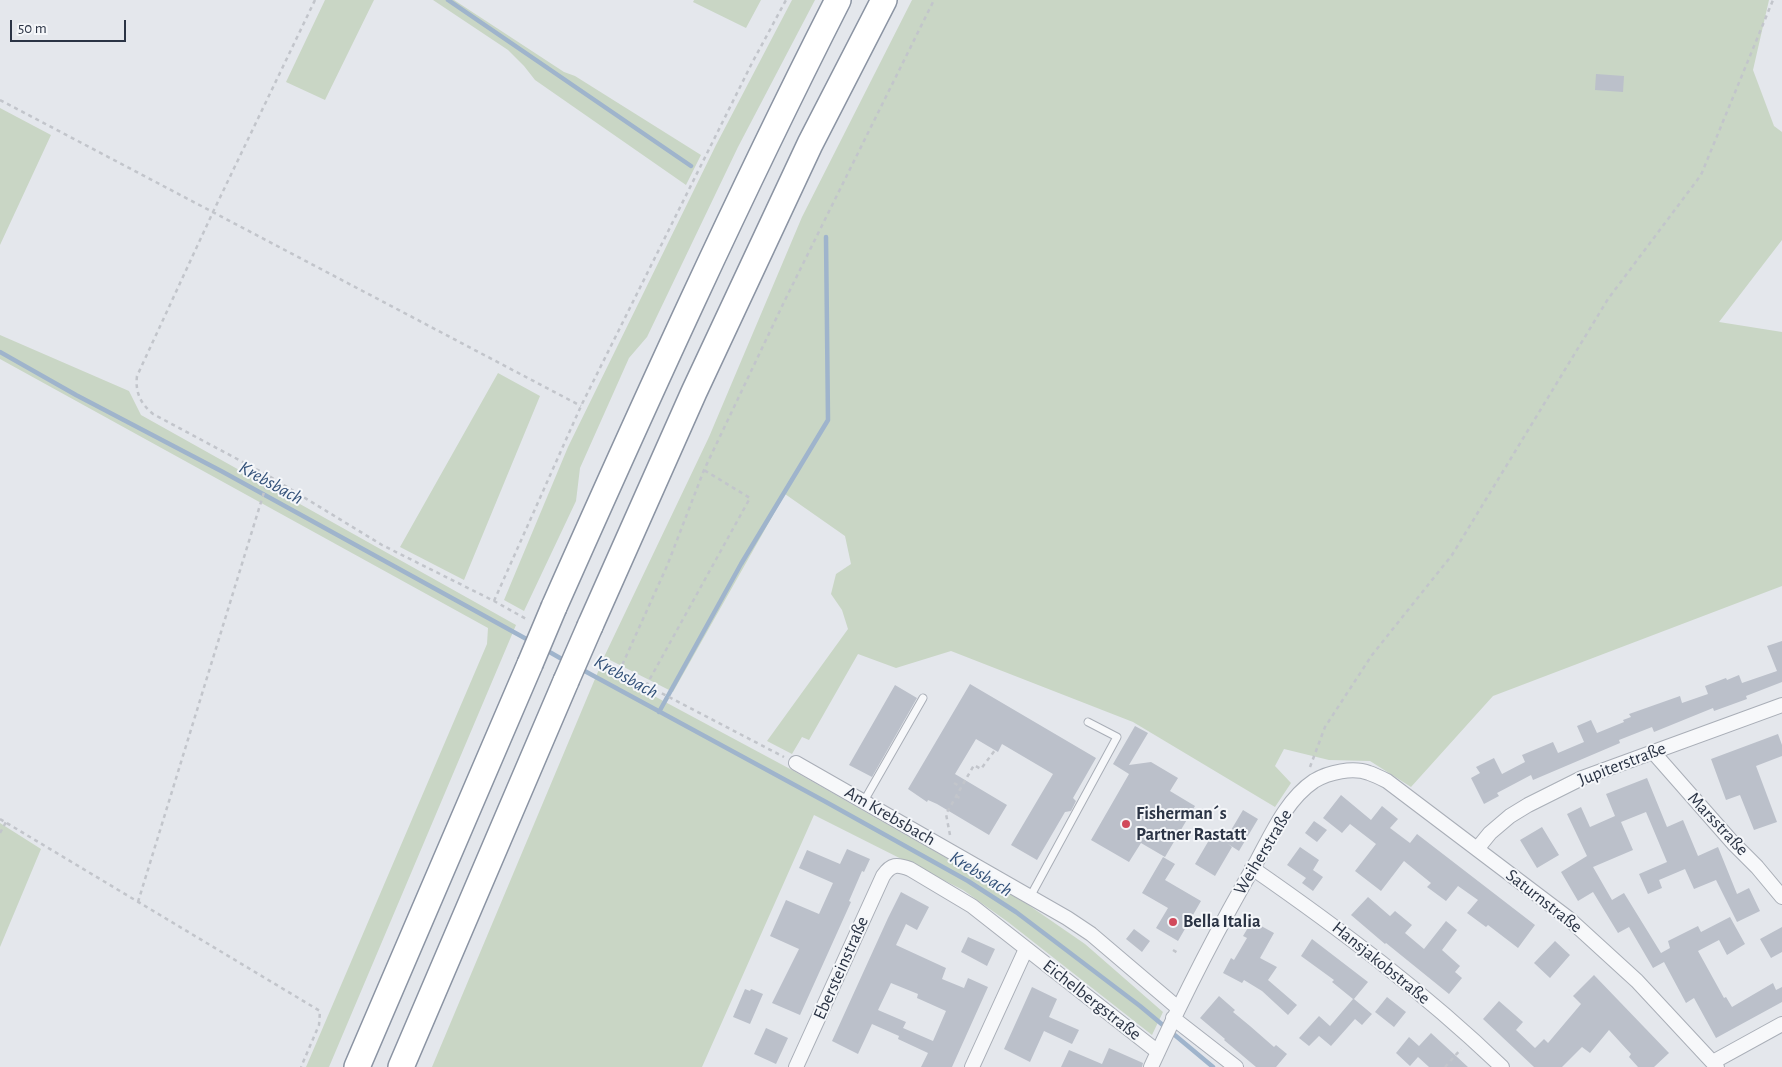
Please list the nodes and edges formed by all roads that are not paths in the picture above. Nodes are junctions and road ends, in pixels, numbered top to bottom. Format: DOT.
graph roads {
  1 [pos="838,0"];
  2 [pos="884,0"];
  3 [pos="923,698"];
  4 [pos="1782,705"];
  5 [pos="1088,722"];
  6 [pos="1654,752"];
  7 [pos="796,763"];
  8 [pos="1347,771"];
  9 [pos="864,801"];
  10 [pos="1477,849"];
  11 [pos="1252,868"];
  12 [pos="887,869"];
  13 [pos="1030,897"];
  14 [pos="1782,898"];
  15 [pos="1026,949"];
  16 [pos="1172,1021"];
  17 [pos="1782,1024"];
  18 [pos="1158,1052"];
  19 [pos="1715,1064"];
  20 [pos="356,1067"];
  21 [pos="400,1067"];
  22 [pos="796,1067"];
  23 [pos="972,1067"];
  24 [pos="1151,1067"];
  25 [pos="1236,1067"];
  26 [pos="1502,1067"];
  1 -- 20 [label="highway, bridge"];
  2 -- 21 [label="highway, bridge"];
  3 -- 9 [label="lane"];
  4 -- 6 [label="street, Jupiterstraße"];
  5 -- 13 [label="lane"];
  6 -- 10 [label="street, Jupiterstraße"];
  6 -- 14 [label="street, Marsstraße"];
  7 -- 9 [label="street, Am Krebsbach"];
  8 -- 10 [label="street, Saturnstraße"];
  8 -- 11 [label="street, Weiherstraße"];
  9 -- 13 [label="street, Am Krebsbach"];
  10 -- 19 [label="street, Saturnstraße"];
  11 -- 16 [label="street, Weiherstraße"];
  11 -- 26 [label="street, Hansjakobstraße"];
  12 -- 15 [label="street, Eichelbergstraße"];
  12 -- 22 [label="street, Ebersteinstraße"];
  13 -- 16 [label="street, Am Krebsbach"];
  15 -- 18 [label="street, Eichelbergstraße"];
  15 -- 23 [label="street, Eichelbergstraße"];
  16 -- 18 [label="street, Weiherstraße"];
  16 -- 25 [label="street, Am Krebsbach"];
  17 -- 19 [label="street"];
  18 -- 24 [label="street, Weiherstraße"];
}
